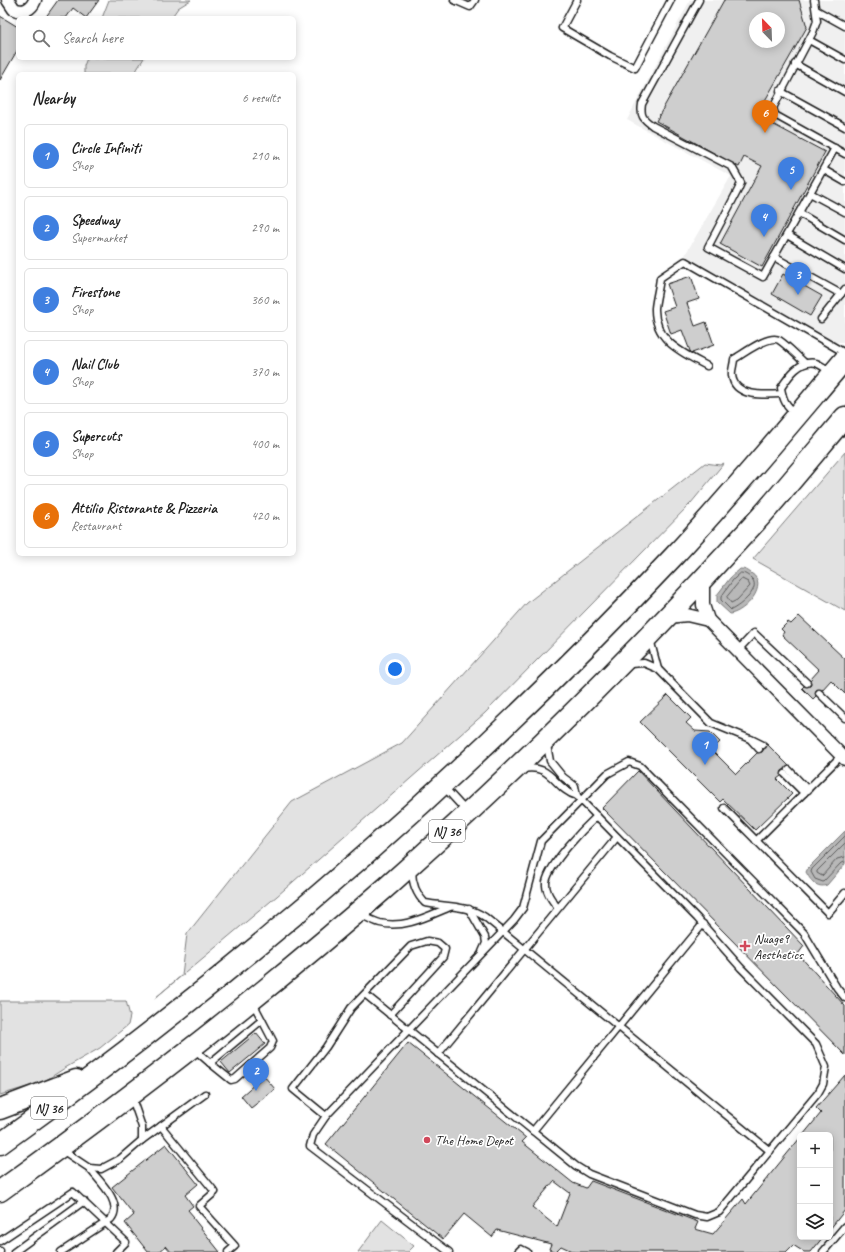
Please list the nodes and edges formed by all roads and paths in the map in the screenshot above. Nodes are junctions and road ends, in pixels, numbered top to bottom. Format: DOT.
graph roads {
  1 [pos="8,0"];
  2 [pos="35,0"];
  3 [pos="454,0"];
  4 [pos="475,0"];
  5 [pos="577,0"];
  6 [pos="671,0"];
  7 [pos="698,0"];
  8 [pos="814,0"];
  9 [pos="816,10"];
  10 [pos="845,26"];
  11 [pos="809,40"];
  12 [pos="845,60"];
  13 [pos="795,64"];
  14 [pos="780,91"];
  15 [pos="845,92"];
  16 [pos="845,127"];
  17 [pos="835,148"];
  18 [pos="845,154"];
  19 [pos="824,170"];
  20 [pos="845,182"];
  21 [pos="810,193"];
  22 [pos="845,212"];
  23 [pos="799,213"];
  24 [pos="787,235"];
  25 [pos="845,240"];
  26 [pos="774,257"];
  27 [pos="845,269"];
  28 [pos="843,291"];
  29 [pos="821,319"];
  30 [pos="845,353"];
  31 [pos="805,363"];
  32 [pos="707,366"];
  33 [pos="839,366"];
  34 [pos="782,394"];
  35 [pos="799,414"];
  36 [pos="845,417"];
  37 [pos="703,576"];
  38 [pos="665,618"];
  39 [pos="708,620"];
  40 [pos="651,632"];
  41 [pos="738,650"];
  42 [pos="620,665"];
  43 [pos="658,669"];
  44 [pos="807,682"];
  45 [pos="819,693"];
  46 [pos="845,718"];
  47 [pos="547,737"];
  48 [pos="761,747"];
  49 [pos="843,758"];
  50 [pos="513,770"];
  51 [pos="787,772"];
  52 [pos="442,786"];
  53 [pos="806,791"];
  54 [pos="577,796"];
  55 [pos="582,801"];
  56 [pos="724,808"];
  57 [pos="467,813"];
  58 [pos="597,816"];
  59 [pos="617,837"];
  60 [pos="756,841"];
  61 [pos="412,864"];
  62 [pos="845,893"];
  63 [pos="450,907"];
  64 [pos="557,907"];
  65 [pos="469,909"];
  66 [pos="356,913"];
  67 [pos="703,924"];
  68 [pos="504,931"];
  69 [pos="524,948"];
  70 [pos="480,957"];
  71 [pos="366,995"];
  72 [pos="845,998"];
  73 [pos="251,999"];
  74 [pos="390,1015"];
  75 [pos="262,1020"];
  76 [pos="618,1026"];
  77 [pos="408,1030"];
  78 [pos="192,1046"];
  79 [pos="438,1054"];
  80 [pos="210,1063"];
  81 [pos="97,1072"];
  82 [pos="205,1094"];
  83 [pos="131,1095"];
  84 [pos="0,1109"];
  85 [pos="326,1116"];
  86 [pos="161,1126"];
  87 [pos="533,1131"];
  88 [pos="142,1140"];
  89 [pos="0,1144"];
  90 [pos="59,1148"];
  91 [pos="770,1151"];
  92 [pos="89,1168"];
  93 [pos="0,1191"];
  94 [pos="84,1201"];
  95 [pos="105,1223"];
  96 [pos="845,1226"];
  97 [pos="0,1241"];
  98 [pos="119,1251"];
  99 [pos="14,1252"];
  100 [pos="61,1252"];
  101 [pos="228,1252"];
  102 [pos="449,1252"];
  103 [pos="518,1252"];
  104 [pos="527,1252"];
  105 [pos="823,1252"];
  1 -- 2 [label="street"];
  3 -- 4 [label="lane"];
  5 -- 6 [label="lane"];
  7 -- 26 [label="lane"];
  8 -- 9 [label="lane"];
  9 -- 10 [label="lane"];
  9 -- 11 [label="lane"];
  11 -- 12 [label="lane"];
  11 -- 13 [label="lane"];
  13 -- 14 [label="lane"];
  13 -- 15 [label="lane"];
  14 -- 16 [label="lane"];
  14 -- 17 [label="lane"];
  17 -- 18 [label="lane"];
  17 -- 19 [label="lane"];
  19 -- 20 [label="lane"];
  19 -- 21 [label="lane"];
  21 -- 22 [label="lane"];
  21 -- 23 [label="lane"];
  23 -- 24 [label="lane"];
  23 -- 25 [label="lane"];
  24 -- 26 [label="lane"];
  24 -- 27 [label="lane"];
  26 -- 28 [label="lane"];
  28 -- 29 [label="lane"];
  30 -- 32 [label="lane"];
  31 -- 33 [label="lane"];
  31 -- 34 [label="lane"];
  31 -- 34 [label="lane"];
  33 -- 35 [label="highway, NJ 36"];
  34 -- 35 [label="lane"];
  35 -- 52 [label="highway, NJ 36"];
  36 -- 37 [label="highway, NJ 36"];
  37 -- 38 [label="highway, NJ 36"];
  37 -- 39 [label="street"];
  38 -- 39 [label="street"];
  38 -- 40 [label="highway, NJ 36"];
  39 -- 41 [label="street"];
  40 -- 42 [label="highway, NJ 36"];
  40 -- 43 [label="lane"];
  41 -- 44 [label="lane"];
  41 -- 49 [label="street"];
  42 -- 43 [label="lane"];
  42 -- 47 [label="highway, NJ 36"];
  43 -- 48 [label="lane"];
  45 -- 46 [label="lane"];
  47 -- 50 [label="highway, NJ 36"];
  47 -- 54 [label="lane"];
  49 -- 53 [label="lane"];
  50 -- 54 [label="lane"];
  50 -- 57 [label="highway, NJ 36"];
  51 -- 53 [label="lane"];
  52 -- 57 [label="lane"];
  52 -- 81 [label="highway, NJ 36"];
  53 -- 60 [label="lane"];
  54 -- 55 [label="lane"];
  55 -- 58 [label="lane"];
  55 -- 68 [label="lane"];
  55 -- 72 [label="lane"];
  56 -- 60 [label="lane"];
  57 -- 61 [label="highway, NJ 36"];
  58 -- 59 [label="lane"];
  58 -- 64 [label="lane"];
  59 -- 64 [label="lane"];
  59 -- 67 [label="lane"];
  60 -- 62 [label="lane"];
  61 -- 63 [label="lane"];
  61 -- 66 [label="highway, NJ 36"];
  63 -- 65 [label="lane"];
  63 -- 66 [label="lane"];
  64 -- 69 [label="lane"];
  65 -- 68 [label="lane"];
  65 -- 70 [label="lane"];
  66 -- 73 [label="highway, NJ 36"];
  67 -- 76 [label="lane"];
  67 -- 91 [label="lane"];
  68 -- 69 [label="lane"];
  68 -- 70 [label="lane"];
  69 -- 76 [label="lane"];
  69 -- 79 [label="lane"];
  70 -- 77 [label="lane"];
  71 -- 74 [label="lane"];
  71 -- 74 [label="lane"];
  71 -- 85 [label="lane"];
  73 -- 75 [label="lane"];
  73 -- 78 [label="highway, NJ 36"];
  74 -- 77 [label="lane"];
  75 -- 80 [label="lane"];
  75 -- 80 [label="lane"];
  76 -- 87 [label="lane"];
  76 -- 91 [label="lane"];
  77 -- 79 [label="lane"];
  77 -- 85 [label="lane"];
  78 -- 80 [label="lane"];
  78 -- 83 [label="highway, NJ 36"];
  79 -- 87 [label="lane"];
  81 -- 84 [label="highway"];
  81 -- 89 [label="highway, NJ 36"];
  82 -- 86 [label="lane"];
  83 -- 88 [label="lane"];
  83 -- 90 [label="highway, NJ 36"];
  85 -- 102 [label="lane"];
  86 -- 88 [label="lane"];
  86 -- 101 [label="lane"];
  87 -- 91 [label="lane"];
  88 -- 92 [label="lane"];
  90 -- 92 [label="lane"];
  90 -- 93 [label="highway, NJ 36"];
  92 -- 95 [label="lane"];
  94 -- 95 [label="lane"];
  94 -- 97 [label="lane"];
  94 -- 99 [label="lane"];
  95 -- 98 [label="lane"];
  95 -- 100 [label="lane"];
  96 -- 105 [label="lane"];
  103 -- 104 [label="lane"];
}
